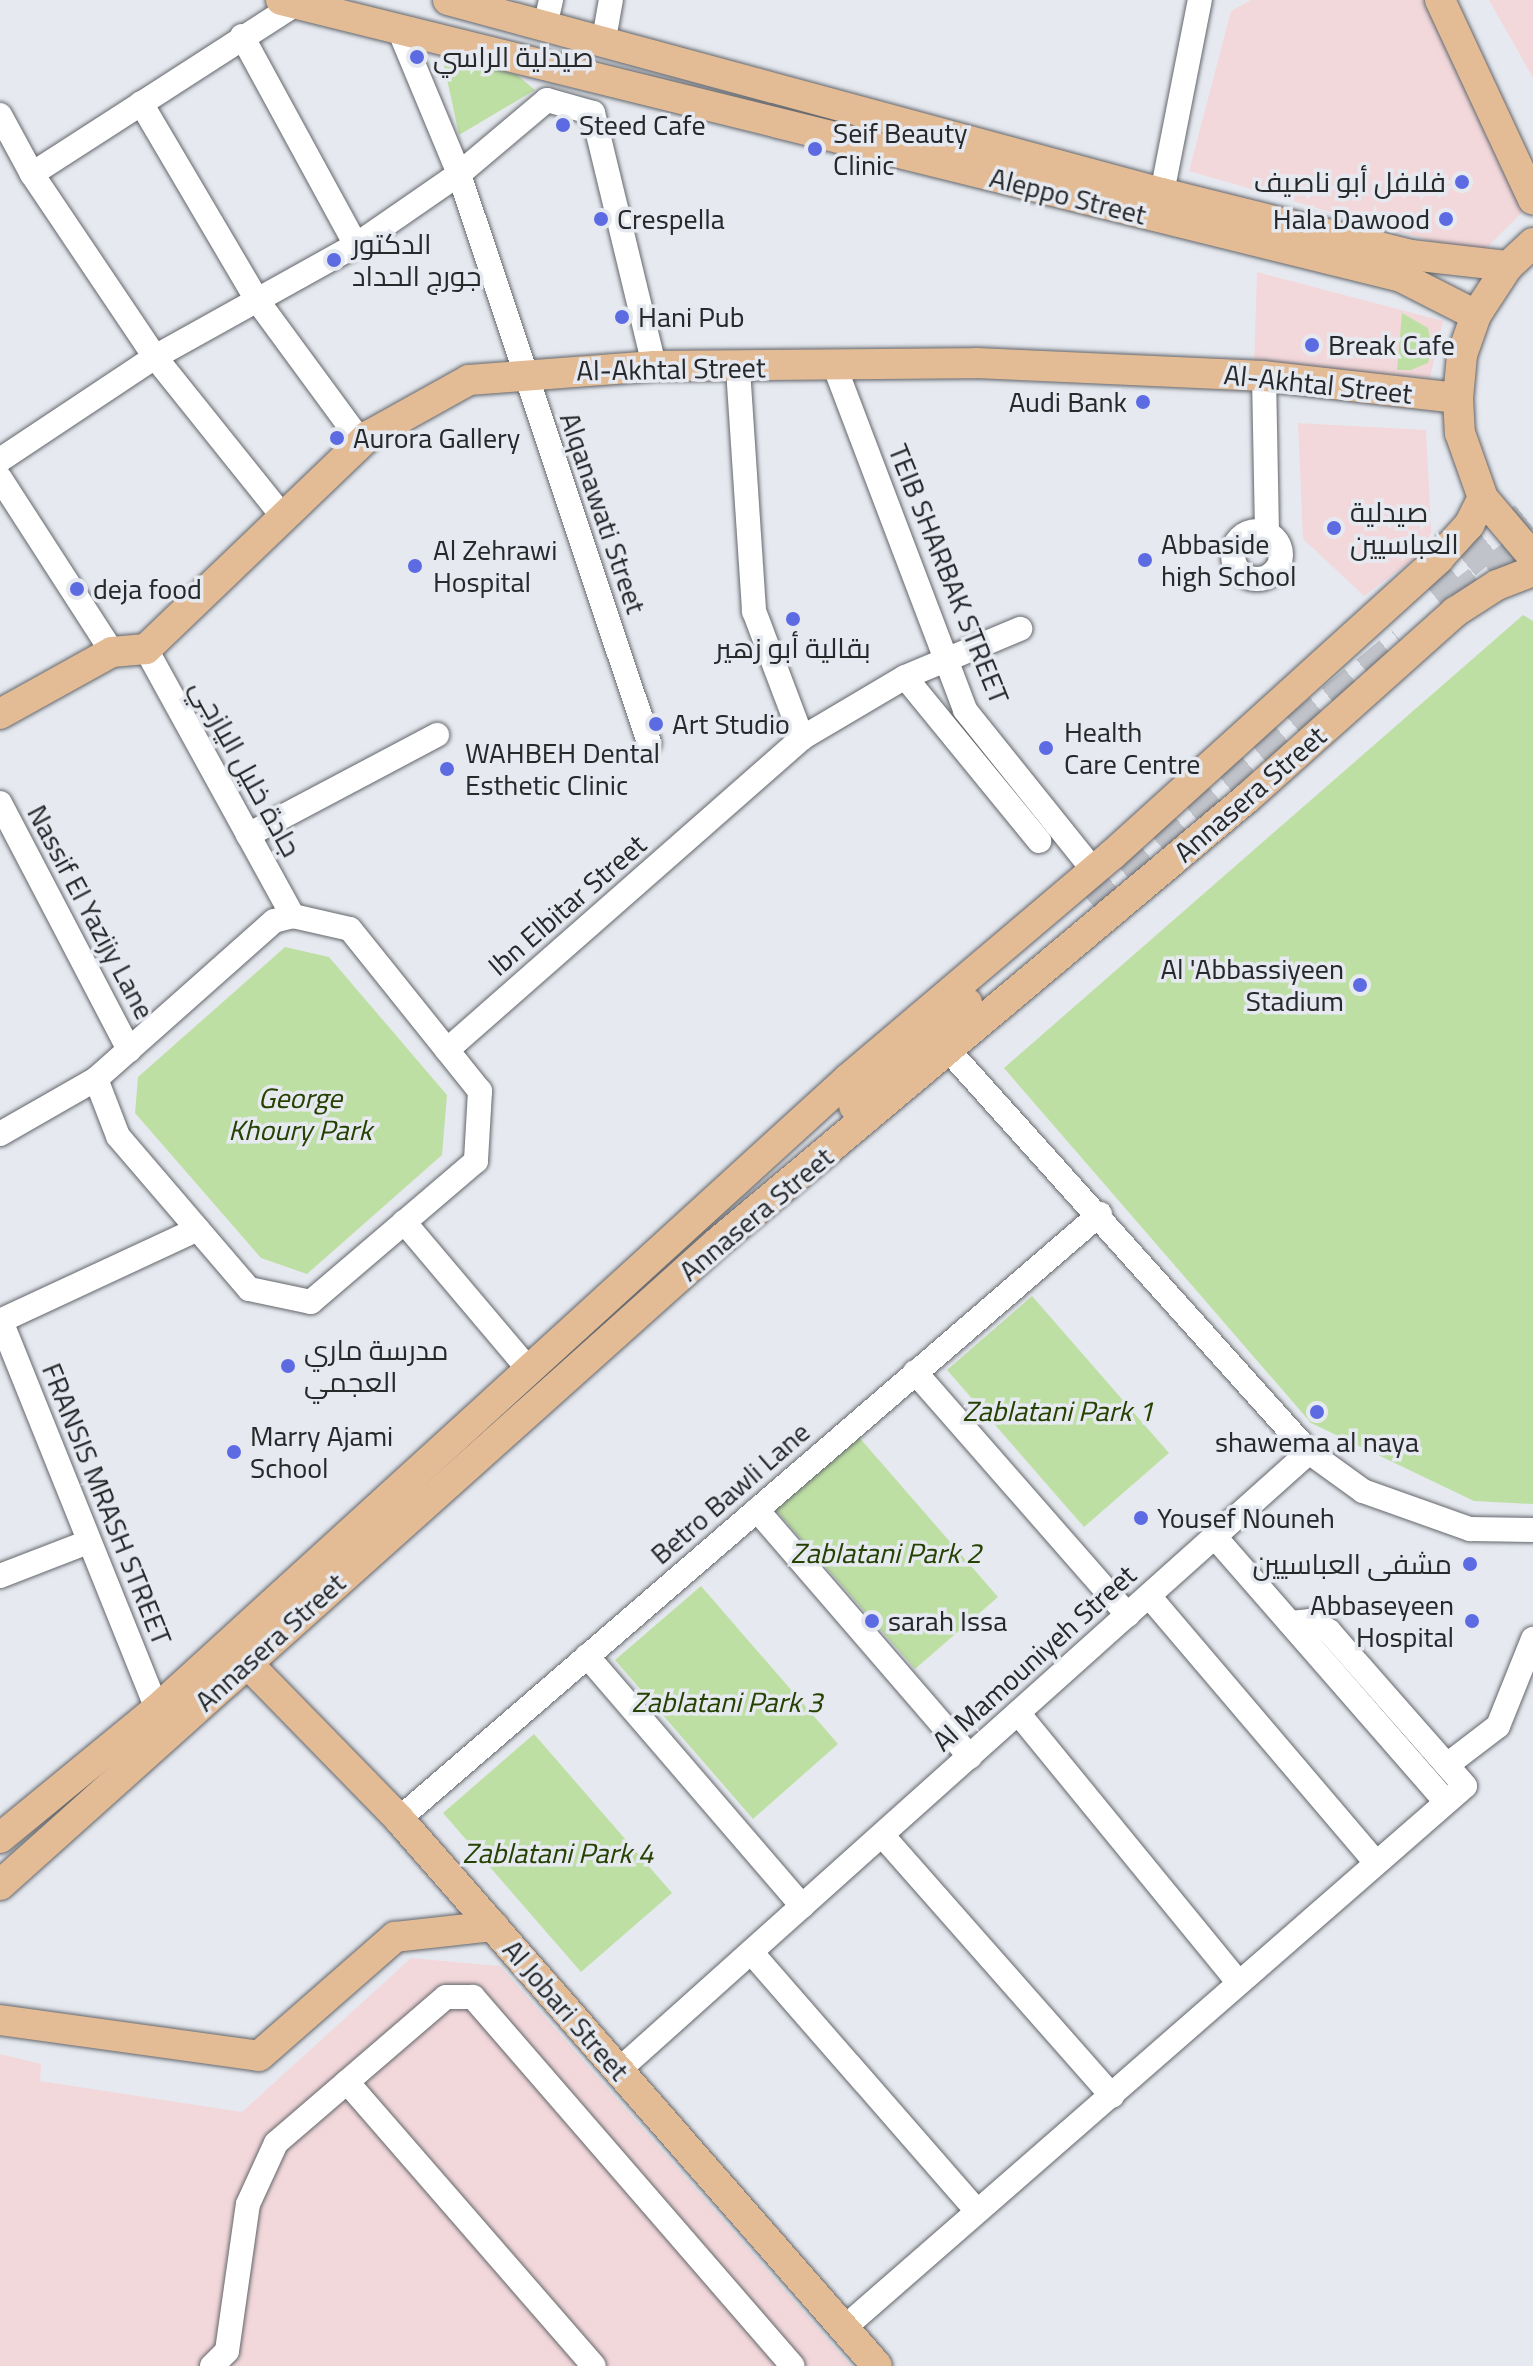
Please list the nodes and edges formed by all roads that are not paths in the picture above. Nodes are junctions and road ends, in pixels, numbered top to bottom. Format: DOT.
graph roads {
  1 [pos="448,0"];
  2 [pos="611,0"];
  3 [pos="1200,0"];
  4 [pos="1440,0"];
  5 [pos="288,2"];
  6 [pos="548,13"];
  7 [pos="400,32"];
  8 [pos="242,36"];
  9 [pos="604,39"];
  10 [pos="141,103"];
  11 [pos="0,115"];
  12 [pos="32,174"];
  13 [pos="459,174"];
  14 [pos="1162,193"];
  15 [pos="1533,199"];
  16 [pos="1533,243"];
  17 [pos="356,245"];
  18 [pos="1508,266"];
  19 [pos="257,300"];
  20 [pos="1476,315"];
  21 [pos="155,357"];
  22 [pos="833,362"];
  23 [pos="654,366"];
  24 [pos="738,369"];
  25 [pos="524,373"];
  26 [pos="1264,376"];
  27 [pos="1458,398"];
  28 [pos="362,443"];
  29 [pos="0,460"];
  30 [pos="0,478"];
  31 [pos="1483,498"];
  32 [pos="285,519"];
  33 [pos="1267,533"];
  34 [pos="1533,557"];
  35 [pos="1533,571"];
  36 [pos="1431,592"];
  37 [pos="1020,629"];
  38 [pos="146,649"];
  39 [pos="112,652"];
  40 [pos="946,660"];
  41 [pos="905,677"];
  42 [pos="0,714"];
  43 [pos="437,735"];
  44 [pos="802,738"];
  45 [pos="649,743"];
  46 [pos="0,803"];
  47 [pos="248,835"];
  48 [pos="1039,841"];
  49 [pos="1103,863"];
  50 [pos="1088,900"];
  51 [pos="293,916"];
  52 [pos="129,1050"];
  53 [pos="447,1050"];
  54 [pos="950,1052"];
  55 [pos="96,1079"];
  56 [pos="0,1134"];
  57 [pos="1100,1214"];
  58 [pos="404,1222"];
  59 [pos="198,1229"];
  60 [pos="717,1243"];
  61 [pos="1,1321"];
  62 [pos="530,1371"];
  63 [pos="915,1372"];
  64 [pos="1309,1452"];
  65 [pos="757,1510"];
  66 [pos="1533,1530"];
  67 [pos="1215,1537"];
  68 [pos="88,1542"];
  69 [pos="0,1576"];
  70 [pos="1149,1596"];
  71 [pos="1128,1615"];
  72 [pos="1290,1623"];
  73 [pos="1533,1639"];
  74 [pos="587,1656"];
  75 [pos="247,1663"];
  76 [pos="157,1709"];
  77 [pos="1018,1713"];
  78 [pos="970,1757"];
  79 [pos="1447,1765"];
  80 [pos="1445,1801"];
  81 [pos="399,1819"];
  82 [pos="882,1835"];
  83 [pos="0,1838"];
  84 [pos="1375,1862"];
  85 [pos="0,1885"];
  86 [pos="802,1906"];
  87 [pos="493,1926"];
  88 [pos="751,1952"];
  89 [pos="1237,1981"];
  90 [pos="0,2020"];
  91 [pos="619,2070"];
  92 [pos="347,2082"];
  93 [pos="1112,2096"];
  94 [pos="977,2211"];
  95 [pos="844,2328"];
  96 [pos="212,2366"];
  97 [pos="594,2366"];
  98 [pos="793,2366"];
  99 [pos="877,2366"];
  1 -- 6 [label="main road, Aleppo Street"];
  2 -- 9 [label="street"];
  3 -- 14 [label="street"];
  4 -- 15 [label="main road"];
  5 -- 7 [label="main road, Aleppo Street"];
  5 -- 8 [label="street"];
  6 -- 9 [label="main road, Aleppo Street"];
  7 -- 13 [label="street, Alqanawati Street"];
  7 -- 20 [label="main road, Aleppo Street"];
  8 -- 10 [label="street"];
  8 -- 17 [label="street"];
  9 -- 14 [label="main road, Aleppo Street"];
  10 -- 12 [label="street"];
  10 -- 19 [label="street"];
  11 -- 12 [label="street"];
  12 -- 21 [label="street"];
  13 -- 17 [label="street"];
  13 -- 23 [label="street"];
  13 -- 25 [label="street, Alqanawati Street"];
  14 -- 18 [label="main road, Aleppo Street"];
  16 -- 18 [label="main road"];
  17 -- 19 [label="street"];
  18 -- 20 [label="main road"];
  19 -- 21 [label="street"];
  19 -- 28 [label="street"];
  20 -- 27 [label="main road"];
  21 -- 29 [label="street"];
  21 -- 32 [label="street"];
  22 -- 24 [label="main road, Al-Akhtal Street"];
  22 -- 26 [label="main road, Al-Akhtal Street"];
  22 -- 40 [label="street, TEIB SHARBAK STREET"];
  23 -- 24 [label="main road, Al-Akhtal Street"];
  23 -- 25 [label="main road, Al-Akhtal Street"];
  24 -- 44 [label="street"];
  25 -- 28 [label="main road, Al-Akhtal Street"];
  25 -- 45 [label="street, Alqanawati Street"];
  26 -- 27 [label="main road, Al-Akhtal Street"];
  26 -- 33 [label="street"];
  27 -- 31 [label="main road"];
  28 -- 32 [label="main road, Al-Akhtal Street"];
  30 -- 39 [label="street"];
  31 -- 34 [label="main road"];
  31 -- 49 [label="main road, Annasera Street"];
  32 -- 38 [label="main road, Al-Akhtal Street"];
  35 -- 60 [label="main road, Annasera Street"];
  36 -- 49 [label="main road"];
  37 -- 40 [label="street, Ibn Elbitar Street"];
  38 -- 39 [label="main road"];
  38 -- 47 [label="street, جادة خليل اليازجي"];
  39 -- 42 [label="main road"];
  40 -- 41 [label="street, Ibn Elbitar Street"];
  40 -- 49 [label="street, TEIB SHARBAK STREET"];
  41 -- 44 [label="street, Ibn Elbitar Street"];
  41 -- 48 [label="street"];
  43 -- 47 [label="street"];
  44 -- 53 [label="street, Ibn Elbitar Street"];
  46 -- 52 [label="street, Nassif El Yazijy Lane"];
  47 -- 51 [label="street, جادة خليل اليازجي"];
  49 -- 62 [label="main road, Annasera Street"];
  50 -- 60 [label="main road"];
  51 -- 52 [label="street"];
  51 -- 53 [label="street"];
  52 -- 55 [label="street"];
  53 -- 58 [label="street"];
  54 -- 57 [label="street"];
  55 -- 56 [label="street"];
  55 -- 59 [label="street"];
  57 -- 63 [label="street, Betro Bawli Lane"];
  57 -- 64 [label="street"];
  58 -- 59 [label="street"];
  58 -- 62 [label="street"];
  59 -- 61 [label="street"];
  60 -- 75 [label="main road, Annasera Street"];
  61 -- 68 [label="street, FRANSIS MRASH STREET"];
  62 -- 76 [label="main road, Annasera Street"];
  63 -- 65 [label="street, Betro Bawli Lane"];
  63 -- 71 [label="street"];
  64 -- 66 [label="street"];
  64 -- 67 [label="street, Al Mamouniyeh Street"];
  65 -- 74 [label="street, Betro Bawli Lane"];
  65 -- 78 [label="street"];
  67 -- 70 [label="street, Al Mamouniyeh Street"];
  67 -- 72 [label="street"];
  68 -- 69 [label="street"];
  68 -- 76 [label="street, FRANSIS MRASH STREET"];
  70 -- 71 [label="street, Al Mamouniyeh Street"];
  70 -- 84 [label="street"];
  71 -- 77 [label="street, Al Mamouniyeh Street"];
  72 -- 79 [label="street"];
  72 -- 80 [label="street"];
  73 -- 79 [label="street"];
  74 -- 81 [label="street, Betro Bawli Lane"];
  74 -- 86 [label="street"];
  75 -- 81 [label="main road, Al Jobari Street"];
  75 -- 85 [label="main road, Annasera Street"];
  76 -- 83 [label="main road, Annasera Street"];
  77 -- 78 [label="street, Al Mamouniyeh Street"];
  77 -- 89 [label="street"];
  78 -- 82 [label="street, Al Mamouniyeh Street"];
  79 -- 80 [label="street"];
  80 -- 84 [label="street"];
  81 -- 87 [label="main road, Al Jobari Street"];
  82 -- 86 [label="street, Al Mamouniyeh Street"];
  82 -- 93 [label="street"];
  84 -- 89 [label="street"];
  86 -- 88 [label="street, Al Mamouniyeh Street"];
  87 -- 90 [label="main road"];
  87 -- 91 [label="main road, Al Jobari Street"];
  88 -- 91 [label="street, Al Mamouniyeh Street"];
  88 -- 94 [label="street"];
  89 -- 93 [label="street"];
  91 -- 95 [label="main road, Al Jobari Street"];
  92 -- 96 [label="street"];
  92 -- 97 [label="street"];
  92 -- 98 [label="street"];
  93 -- 94 [label="street"];
  94 -- 95 [label="street"];
  95 -- 99 [label="main road, Al Jobari Street"];
}
